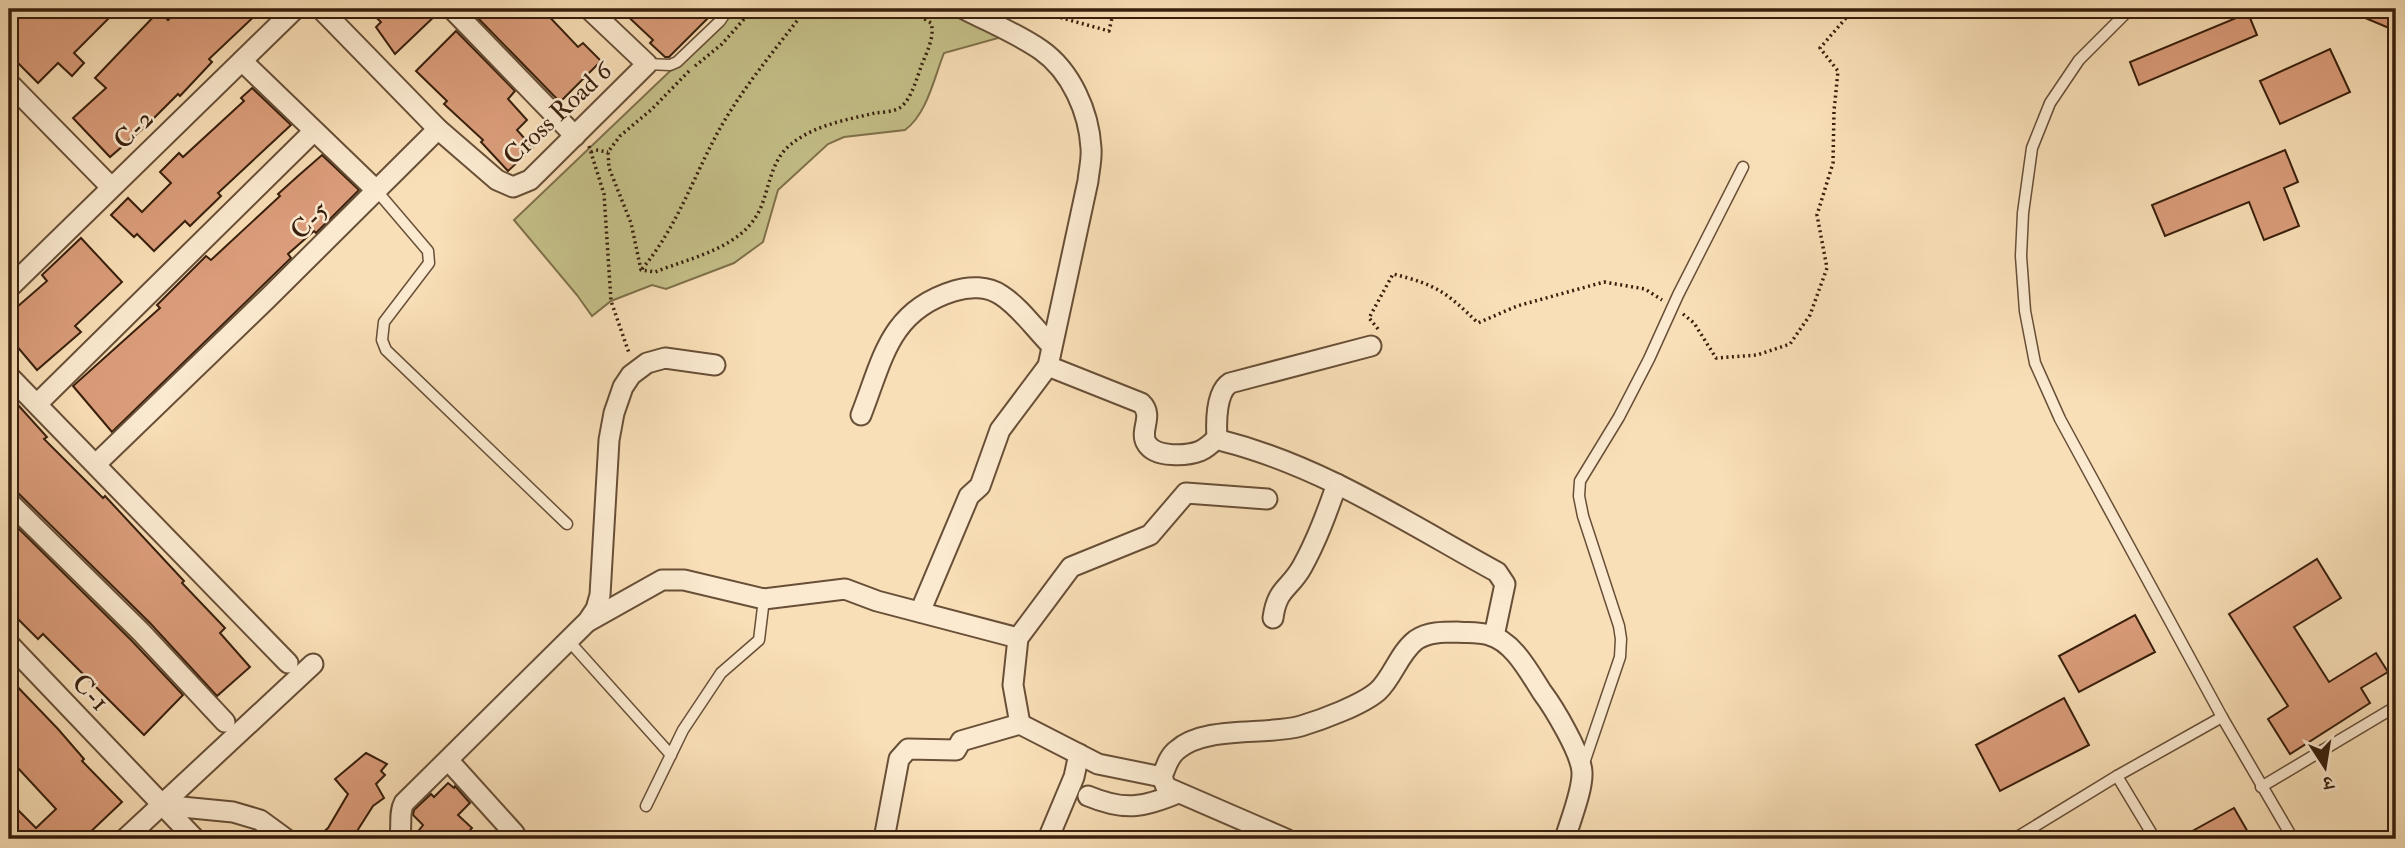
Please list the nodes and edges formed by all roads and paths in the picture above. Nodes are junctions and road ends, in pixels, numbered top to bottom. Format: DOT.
graph roads {
  1 [pos="295,9"];
  2 [pos="321,9"];
  3 [pos="452,9"];
  4 [pos="589,9"];
  5 [pos="753,9"];
  6 [pos="806,9"];
  7 [pos="908,9"];
  8 [pos="964,9"];
  9 [pos="1114,9"];
  10 [pos="1847,9"];
  11 [pos="2130,9"];
  12 [pos="724,10"];
  13 [pos="999,27"];
  14 [pos="242,61"];
  15 [pos="647,64"];
  16 [pos="9,83"];
  17 [pos="438,129"];
  18 [pos="314,131"];
  19 [pos="579,131"];
  20 [pos="591,152"];
  21 [pos="608,152"];
  22 [pos="1743,167"];
  23 [pos="111,187"];
  24 [pos="376,190"];
  25 [pos="641,270"];
  26 [pos="9,288"];
  27 [pos="1673,307"];
  28 [pos="1375,337"];
  29 [pos="1051,345"];
  30 [pos="715,365"];
  31 [pos="1048,366"];
  32 [pos="631,375"];
  33 [pos="9,376"];
  34 [pos="37,404"];
  35 [pos="861,415"];
  36 [pos="1217,438"];
  37 [pos="96,464"];
  38 [pos="1337,484"];
  39 [pos="1267,499"];
  40 [pos="9,502"];
  41 [pos="567,524"];
  42 [pos="764,599"];
  43 [pos="920,612"];
  44 [pos="1273,618"];
  45 [pos="588,621"];
  46 [pos="1494,636"];
  47 [pos="1018,638"];
  48 [pos="568,640"];
  49 [pos="9,644"];
  50 [pos="288,663"];
  51 [pos="313,664"];
  52 [pos="2396,709"];
  53 [pos="2222,717"];
  54 [pos="225,722"];
  55 [pos="1020,724"];
  56 [pos="1079,754"];
  57 [pos="671,755"];
  58 [pos="448,760"];
  59 [pos="1582,770"];
  60 [pos="2117,776"];
  61 [pos="1162,777"];
  62 [pos="2262,787"];
  63 [pos="1178,793"];
  64 [pos="1088,796"];
  65 [pos="161,805"];
  66 [pos="646,806"];
  67 [pos="275,837"];
  68 [pos="125,839"];
  69 [pos="195,839"];
  70 [pos="399,839"];
  71 [pos="516,839"];
  72 [pos="884,839"];
  73 [pos="1048,839"];
  74 [pos="1286,839"];
  75 [pos="1566,839"];
  76 [pos="2014,839"];
  77 [pos="2155,839"];
  78 [pos="2293,839"];
  1 -- 14 [label="street, C-2"];
  2 -- 17 [label="street"];
  3 -- 19 [label="street"];
  4 -- 15 [label="street, Cross Road 6"];
  5 -- 21 [label="path"];
  6 -- 25 [label="path"];
  7 -- 25 [label="path"];
  8 -- 13 [label="street"];
  9 -- 13 [label="path"];
  10 -- 27 [label="path"];
  11 -- 53 [label="lane"];
  12 -- 15 [label="lane"];
  13 -- 29 [label="street"];
  14 -- 18 [label="street"];
  14 -- 23 [label="street, C-2"];
  15 -- 19 [label="street, Cross Road 6"];
  16 -- 23 [label="street"];
  17 -- 19 [label="street, Cross Road 6"];
  17 -- 24 [label="street, C-5"];
  18 -- 24 [label="street"];
  18 -- 34 [label="street"];
  19 -- 20 [label="path"];
  20 -- 21 [label="path"];
  20 -- 32 [label="path"];
  21 -- 25 [label="path"];
  22 -- 27 [label="lane"];
  23 -- 26 [label="street, C-2"];
  24 -- 37 [label="street, C-5"];
  24 -- 41 [label="lane"];
  27 -- 28 [label="path"];
  27 -- 59 [label="lane"];
  28 -- 36 [label="street"];
  29 -- 31 [label="street"];
  29 -- 35 [label="street"];
  30 -- 32 [label="street"];
  31 -- 36 [label="street"];
  31 -- 43 [label="street"];
  32 -- 45 [label="street"];
  33 -- 34 [label="street"];
  34 -- 37 [label="street"];
  36 -- 38 [label="street"];
  37 -- 50 [label="street"];
  38 -- 44 [label="street"];
  38 -- 46 [label="street"];
  39 -- 47 [label="street"];
  40 -- 54 [label="street"];
  42 -- 43 [label="street"];
  42 -- 45 [label="street"];
  42 -- 57 [label="lane"];
  43 -- 47 [label="street"];
  45 -- 48 [label="street"];
  46 -- 59 [label="street"];
  46 -- 61 [label="street"];
  47 -- 55 [label="street"];
  48 -- 57 [label="lane"];
  48 -- 58 [label="street"];
  49 -- 65 [label="street, C-1"];
  51 -- 65 [label="street"];
  52 -- 62 [label="lane"];
  53 -- 60 [label="lane"];
  53 -- 62 [label="lane"];
  55 -- 56 [label="street"];
  55 -- 72 [label="street"];
  56 -- 61 [label="street"];
  56 -- 73 [label="street"];
  57 -- 66 [label="lane"];
  58 -- 70 [label="street"];
  58 -- 71 [label="street"];
  59 -- 75 [label="street"];
  60 -- 76 [label="lane"];
  60 -- 77 [label="lane"];
  61 -- 63 [label="street"];
  62 -- 78 [label="lane"];
  63 -- 64 [label="street"];
  63 -- 74 [label="street"];
  65 -- 67 [label="street"];
  65 -- 68 [label="street"];
  65 -- 69 [label="street, C-1"];
}
